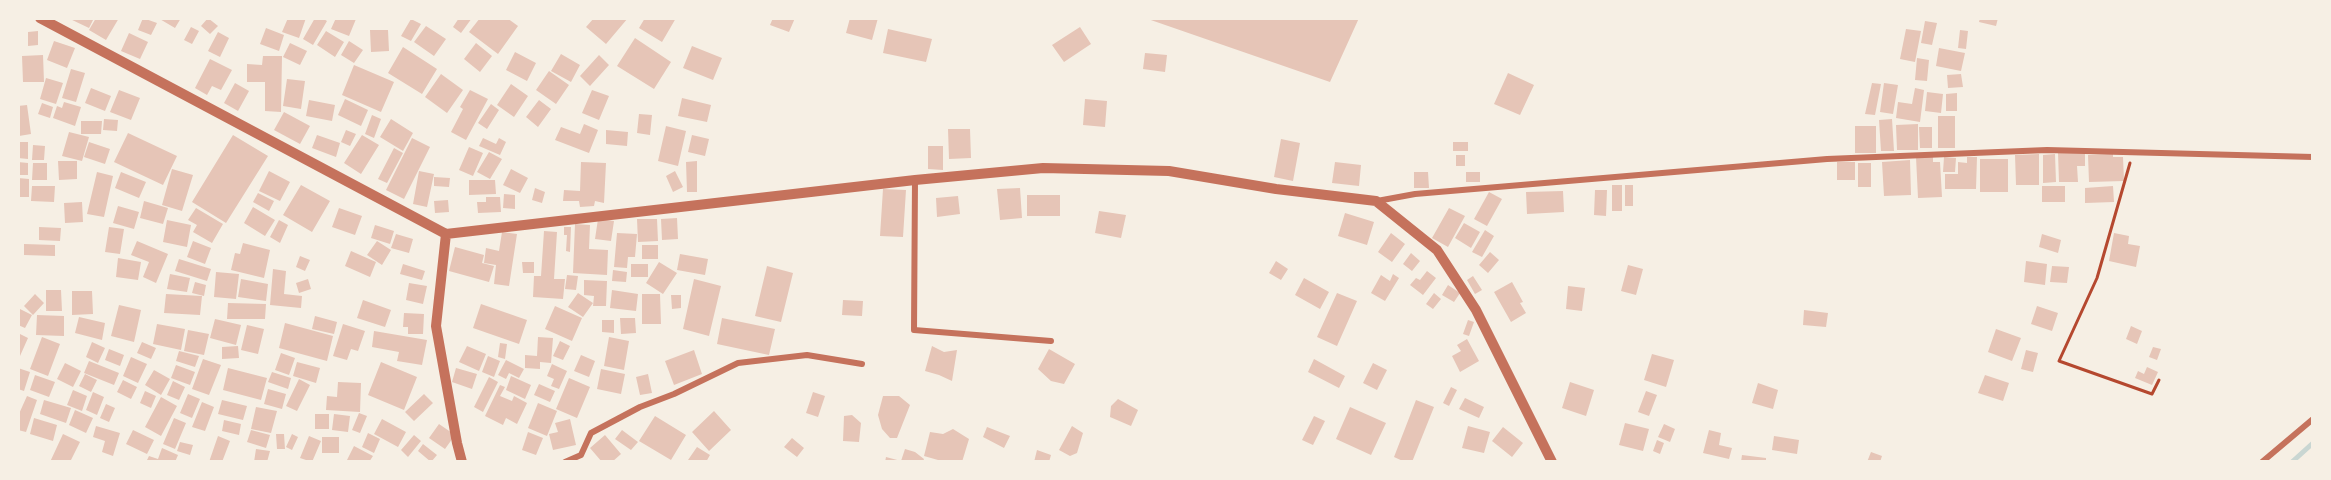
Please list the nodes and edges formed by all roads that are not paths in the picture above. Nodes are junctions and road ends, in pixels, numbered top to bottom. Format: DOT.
graph roads {
  1 [pos="40,18"];
  2 [pos="2313,157"];
  3 [pos="915,180"];
  4 [pos="1376,201"];
  5 [pos="446,234"];
  6 [pos="1051,341"];
  7 [pos="862,364"];
  8 [pos="2313,419"];
  9 [pos="462,462"];
  10 [pos="565,462"];
  11 [pos="1552,462"];
  12 [pos="2262,462"];
  1 -- 5 [label="street"];
  2 -- 4 [label="street"];
  3 -- 4 [label="street"];
  3 -- 5 [label="street"];
  3 -- 6 [label="street"];
  4 -- 11 [label="street"];
  5 -- 9 [label="street"];
  7 -- 10 [label="street"];
  8 -- 12 [label="street"];
}
